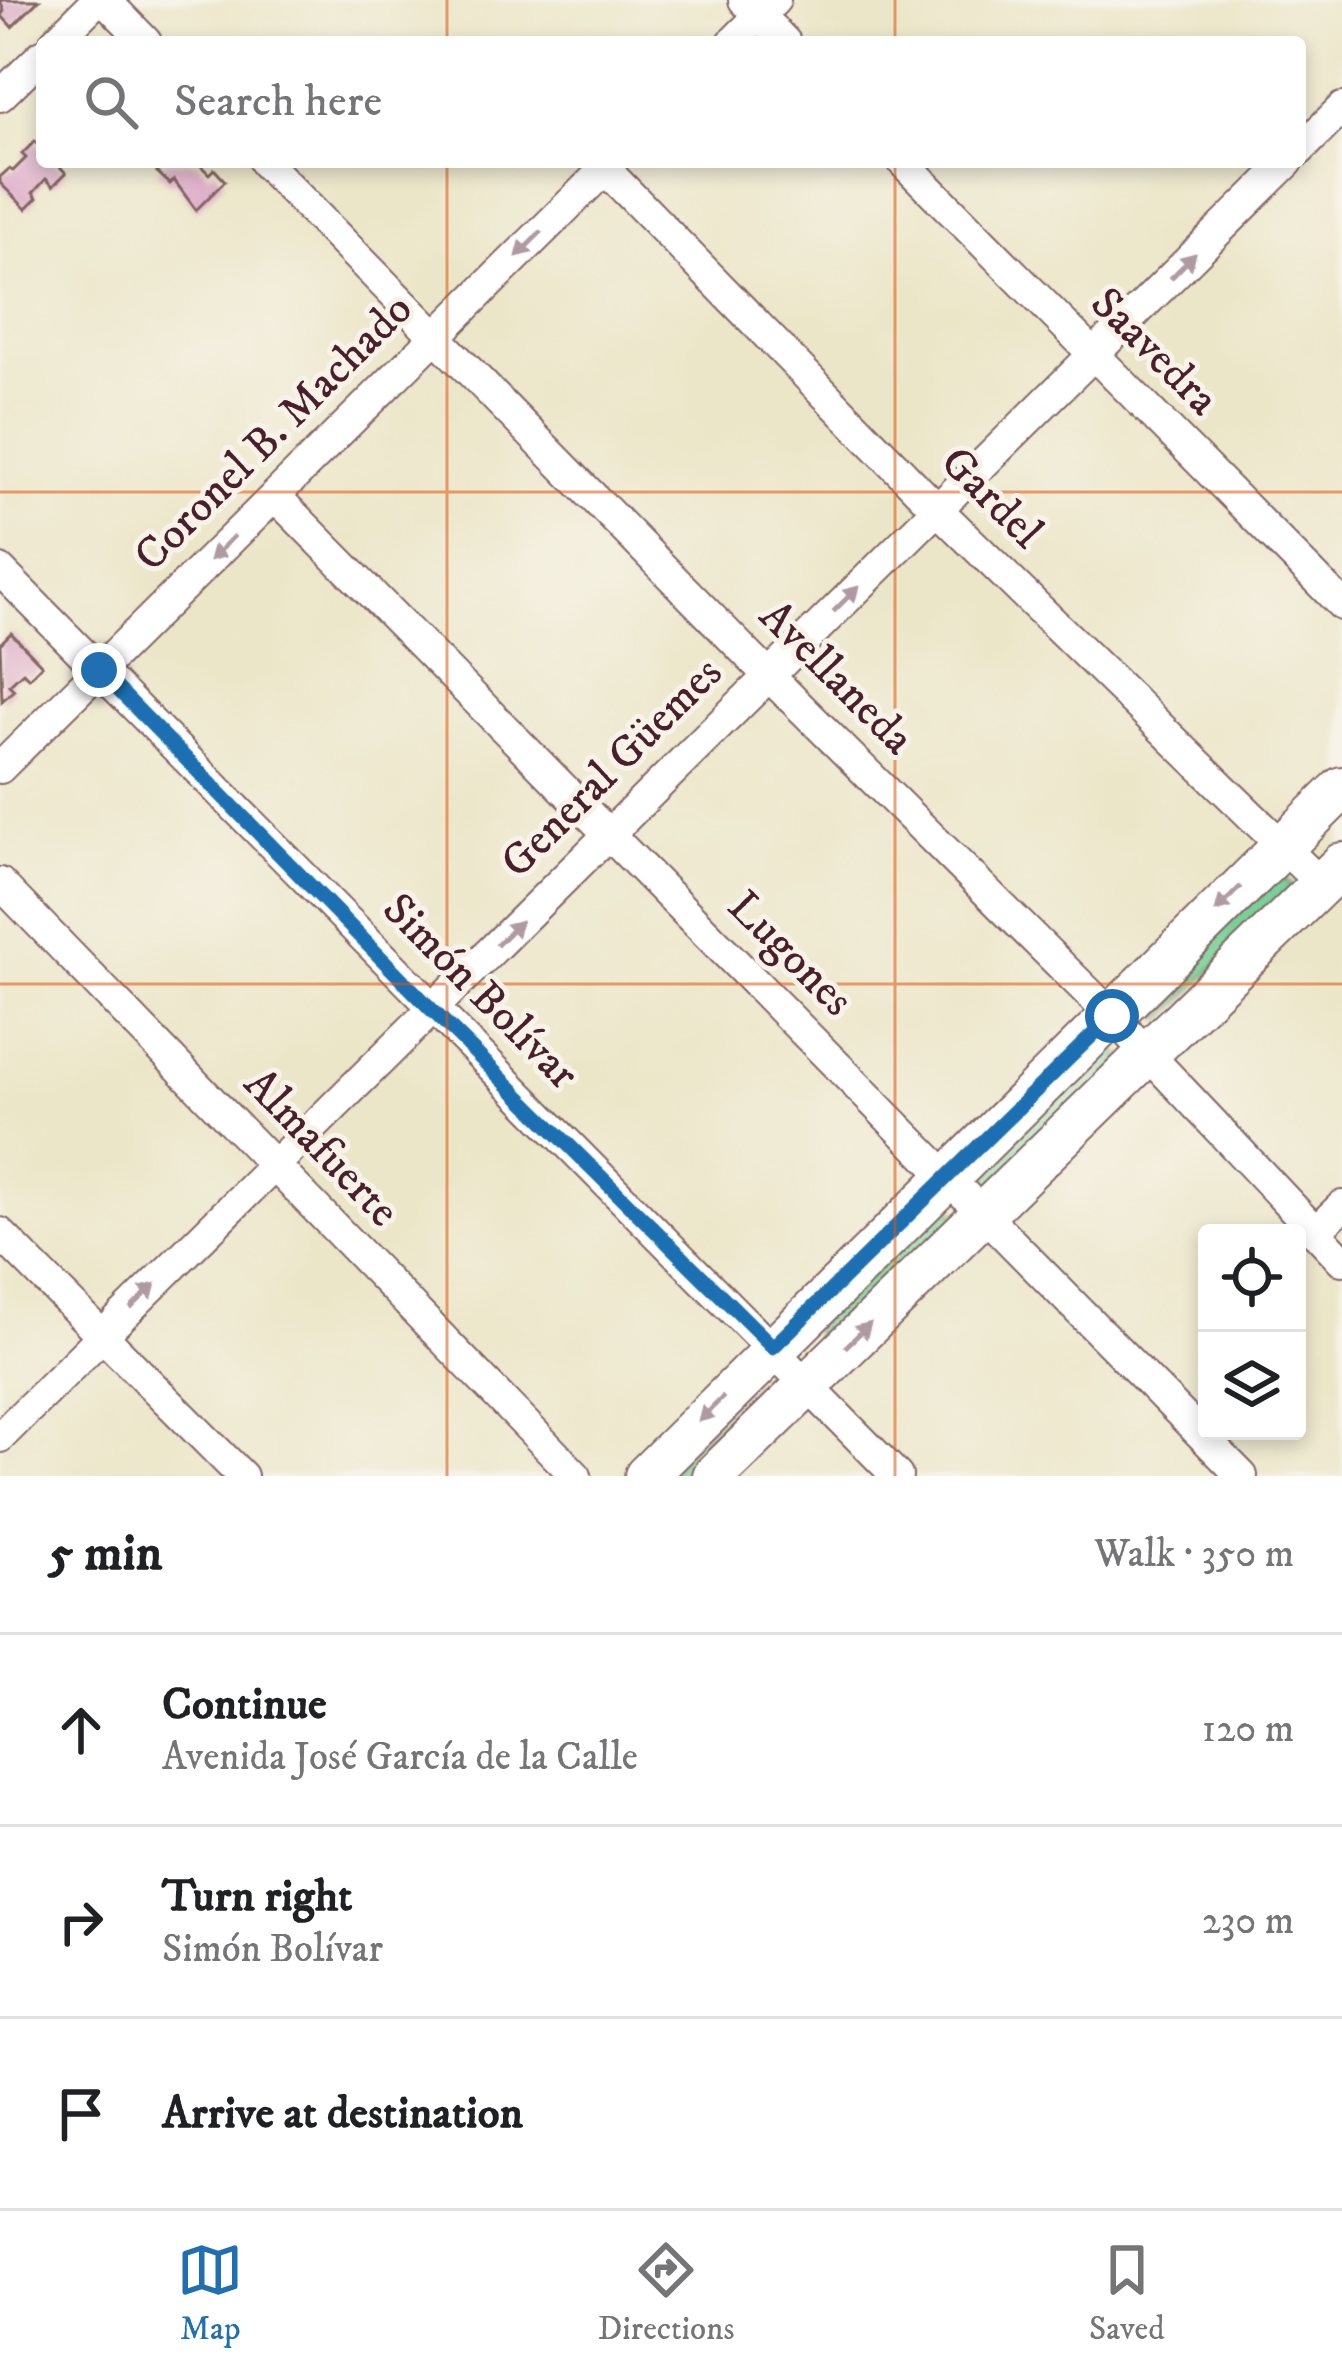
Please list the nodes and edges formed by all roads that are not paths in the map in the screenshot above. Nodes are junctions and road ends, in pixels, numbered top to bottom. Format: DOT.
graph roads {
  1 [pos="101,0"];
  2 [pos="759,5"];
  3 [pos="62,36"];
  4 [pos="140,36"];
  5 [pos="737,36"];
  6 [pos="781,36"];
  7 [pos="36,61"];
  8 [pos="0,96"];
  9 [pos="1342,108"];
  10 [pos="1306,144"];
  11 [pos="270,168"];
  12 [pos="606,168"];
  13 [pos="612,168"];
  14 [pos="909,168"];
  15 [pos="1282,168"];
  16 [pos="435,337"];
  17 [pos="1093,355"];
  18 [pos="275,496"];
  19 [pos="937,509"];
  20 [pos="0,570"];
  21 [pos="1342,605"];
  22 [pos="99,670"];
  23 [pos="769,676"];
  24 [pos="0,768"];
  25 [pos="1342,788"];
  26 [pos="608,835"];
  27 [pos="1282,845"];
  28 [pos="1332,874"];
  29 [pos="0,883"];
  30 [pos="432,1010"];
  31 [pos="1112,1016"];
  32 [pos="1147,1053"];
  33 [pos="275,1165"];
  34 [pos="947,1175"];
  35 [pos="1342,1206"];
  36 [pos="984,1212"];
  37 [pos="1315,1232"];
  38 [pos="0,1233"];
  39 [pos="1342,1260"];
  40 [pos="102,1337"];
  41 [pos="773,1347"];
  42 [pos="808,1383"];
  43 [pos="0,1437"];
  44 [pos="242,1476"];
  45 [pos="576,1476"];
  46 [pos="646,1476"];
  47 [pos="714,1476"];
  48 [pos="897,1476"];
  49 [pos="1242,1476"];
  1 -- 3 [label="street"];
  1 -- 4 [label="street"];
  2 -- 5 [label="street"];
  2 -- 6 [label="street"];
  7 -- 8 [label="street"];
  9 -- 10 [label="street"];
  11 -- 16 [label="street, Avellaneda"];
  12 -- 16 [label="street, Coronel B. Machado, one-way"];
  13 -- 19 [label="street, Gardel"];
  14 -- 17 [label="street, Saavedra"];
  17 -- 15 [label="street, General Güemes, one-way"];
  16 -- 18 [label="street, Coronel B. Machado"];
  16 -- 23 [label="street, Avellaneda"];
  17 -- 19 [label="street, General Güemes"];
  17 -- 21 [label="street, Saavedra"];
  18 -- 22 [label="street, Coronel B. Machado, one-way"];
  18 -- 26 [label="street, Lugones"];
  23 -- 19 [label="street, General Güemes, one-way"];
  19 -- 27 [label="street, Gardel"];
  20 -- 22 [label="street, Simón Bolívar"];
  22 -- 24 [label="street, Coronel B. Machado"];
  22 -- 30 [label="street, Simón Bolívar"];
  23 -- 26 [label="street, General Güemes"];
  23 -- 31 [label="street, Avellaneda"];
  25 -- 27 [label="main road"];
  30 -- 26 [label="street, General Güemes, one-way"];
  26 -- 34 [label="street, Lugones"];
  27 -- 28 [label="street, Gardel"];
  27 -- 31 [label="main road, one-way"];
  28 -- 32 [label="main road"];
  29 -- 33 [label="street, Almafuerte"];
  30 -- 33 [label="street, General Güemes"];
  30 -- 41 [label="street, Simón Bolívar"];
  31 -- 32 [label="street, Avellaneda"];
  31 -- 34 [label="main road"];
  32 -- 36 [label="main road"];
  32 -- 37 [label="street, Avellaneda"];
  40 -- 33 [label="street, General Güemes, one-way"];
  33 -- 45 [label="street, Almafuerte"];
  34 -- 36 [label="street, Lugones"];
  34 -- 41 [label="main road"];
  35 -- 37 [label="street"];
  42 -- 36 [label="main road, one-way"];
  36 -- 49 [label="street, Lugones"];
  37 -- 39 [label="street, Avellaneda"];
  38 -- 40 [label="street"];
  40 -- 43 [label="street, General Güemes"];
  40 -- 44 [label="street"];
  41 -- 42 [label="street, Simón Bolívar"];
  41 -- 46 [label="main road, one-way"];
  42 -- 47 [label="main road"];
  42 -- 48 [label="street, Simón Bolívar"];
}
